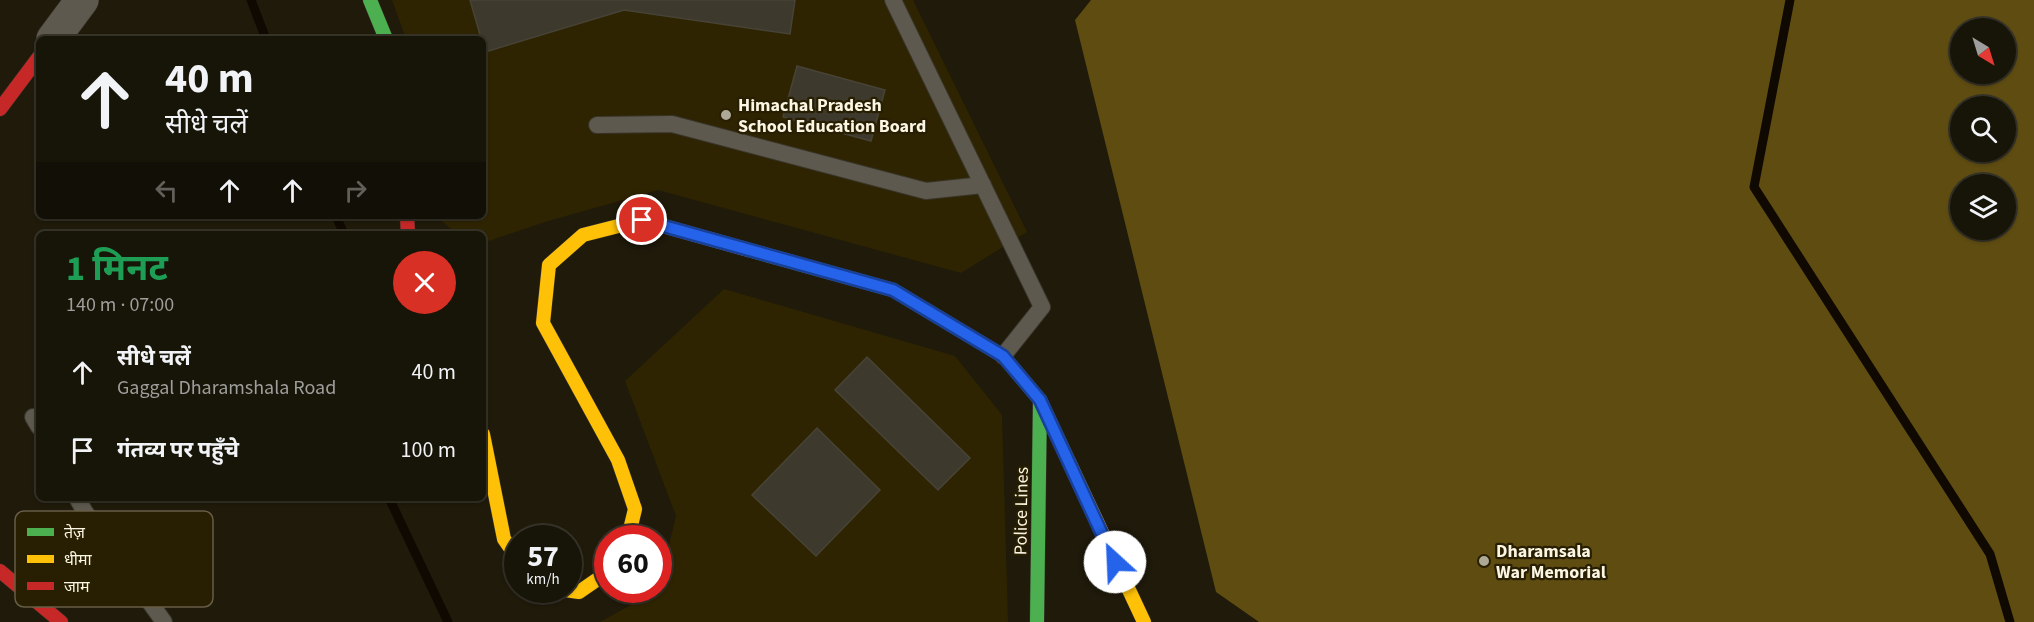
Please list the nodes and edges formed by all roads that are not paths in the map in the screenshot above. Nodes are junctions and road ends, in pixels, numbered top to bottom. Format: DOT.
graph roads {
  1 [pos="82,0"];
  2 [pos="370,0"];
  3 [pos="893,0"];
  4 [pos="55,36"];
  5 [pos="385,36"];
  6 [pos="36,61"];
  7 [pos="0,109"];
  8 [pos="597,125"];
  9 [pos="983,185"];
  10 [pos="1003,356"];
  11 [pos="1040,400"];
  12 [pos="486,449"];
  13 [pos="631,525"];
  14 [pos="504,539"];
  15 [pos="0,571"];
  16 [pos="15,584"];
  17 [pos="43,607"];
  18 [pos="153,607"];
  19 [pos="61,622"];
  20 [pos="164,622"];
  21 [pos="1037,622"];
  22 [pos="1144,622"];
  1 -- 4 [label="street"];
  2 -- 5 [label="main road"];
  3 -- 9 [label="lane"];
  6 -- 7 [label="main road"];
  8 -- 9 [label="lane"];
  9 -- 10 [label="lane"];
  10 -- 11 [label="main road"];
  10 -- 13 [label="main road"];
  11 -- 21 [label="main road, Police Lines"];
  11 -- 22 [label="main road"];
  12 -- 14 [label="main road"];
  15 -- 16 [label="main road"];
  17 -- 19 [label="main road"];
  18 -- 20 [label="lane"];
}
